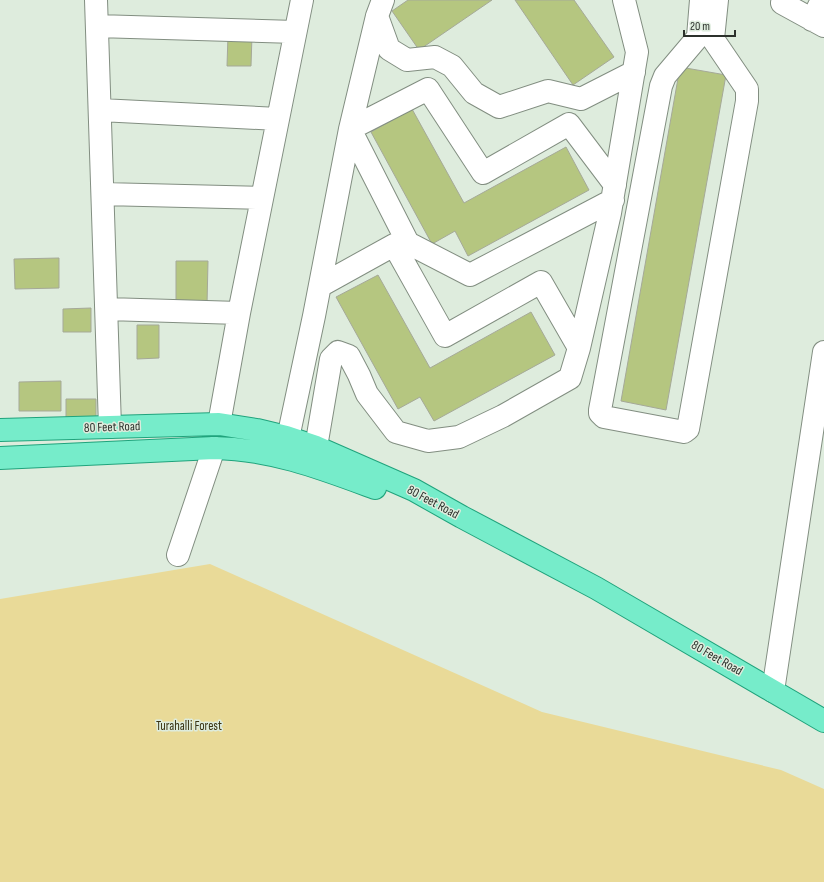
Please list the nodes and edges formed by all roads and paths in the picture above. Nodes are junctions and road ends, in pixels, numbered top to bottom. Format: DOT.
graph roads {
  1 [pos="96,0"];
  2 [pos="302,0"];
  3 [pos="624,0"];
  4 [pos="711,0"];
  5 [pos="822,0"];
  6 [pos="782,3"];
  7 [pos="380,8"];
  8 [pos="818,23"];
  9 [pos="97,26"];
  10 [pos="295,32"];
  11 [pos="634,72"];
  12 [pos="100,110"];
  13 [pos="278,119"];
  14 [pos="350,129"];
  15 [pos="614,192"];
  16 [pos="103,194"];
  17 [pos="262,198"];
  18 [pos="320,286"];
  19 [pos="107,309"];
  20 [pos="239,313"];
  21 [pos="579,348"];
  22 [pos="824,352"];
  23 [pos="219,424"];
  24 [pos="110,427"];
  25 [pos="0,430"];
  26 [pos="288,438"];
  27 [pos="316,447"];
  28 [pos="214,448"];
  29 [pos="0,458"];
  30 [pos="492,540"];
  31 [pos="178,555"];
  32 [pos="773,691"];
  33 [pos="824,721"];
  34 [pos="824,736"];
  1 -- 9 [label="street"];
  2 -- 10 [label="street"];
  3 -- 11 [label="street"];
  4 -- 4 [label="street"];
  5 -- 8 [label="street"];
  6 -- 8 [label="street"];
  7 -- 11 [label="street"];
  7 -- 14 [label="street"];
  9 -- 10 [label="street"];
  9 -- 12 [label="street"];
  10 -- 13 [label="street"];
  11 -- 15 [label="street"];
  12 -- 13 [label="street"];
  12 -- 16 [label="street"];
  13 -- 17 [label="street"];
  14 -- 15 [label="street"];
  14 -- 15 [label="street"];
  14 -- 18 [label="street"];
  15 -- 21 [label="street"];
  16 -- 17 [label="street"];
  16 -- 19 [label="street"];
  17 -- 20 [label="street"];
  18 -- 21 [label="street"];
  18 -- 26 [label="street"];
  19 -- 20 [label="street"];
  19 -- 24 [label="street"];
  20 -- 23 [label="street"];
  21 -- 27 [label="street"];
  22 -- 32 [label="street"];
  23 -- 24 [label="main road, 80 Feet Road"];
  23 -- 26 [label="main road, 80 Feet Road"];
  24 -- 25 [label="main road, 80 Feet Road"];
  26 -- 27 [label="main road, 80 Feet Road"];
  27 -- 30 [label="main road, 80 Feet Road"];
  28 -- 29 [label="main road, 80 Feet Road"];
  28 -- 30 [label="main road, 80 Feet Road"];
  28 -- 31 [label="street"];
  30 -- 32 [label="main road, 80 Feet Road"];
  30 -- 34 [label="main road, 80 Feet Road"];
  32 -- 33 [label="main road, 80 Feet Road"];
}
